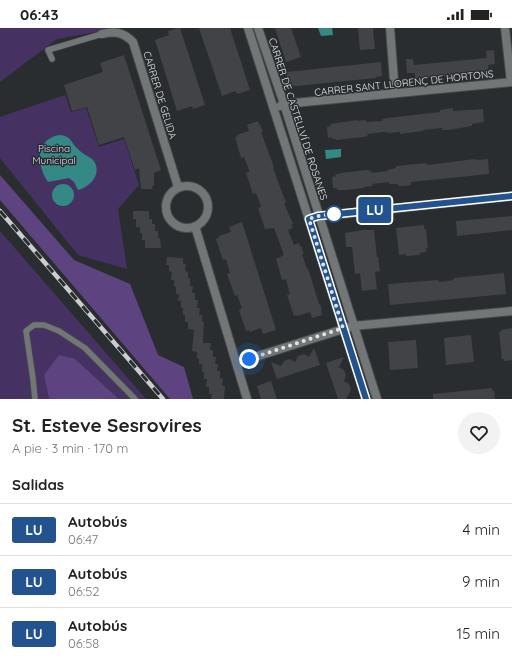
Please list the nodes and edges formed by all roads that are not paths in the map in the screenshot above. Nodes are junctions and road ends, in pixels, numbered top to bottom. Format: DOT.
graph roads {
  1 [pos="248,28"];
  2 [pos="258,28"];
  3 [pos="390,28"];
  4 [pos="505,28"];
  5 [pos="102,34"];
  6 [pos="52,59"];
  7 [pos="511,82"];
  8 [pos="395,93"];
  9 [pos="284,104"];
  10 [pos="274,108"];
  11 [pos="178,187"];
  12 [pos="512,196"];
  13 [pos="318,216"];
  14 [pos="309,219"];
  15 [pos="195,226"];
  16 [pos="512,311"];
  17 [pos="353,326"];
  18 [pos="343,328"];
  19 [pos="236,363"];
  20 [pos="35,399"];
  21 [pos="135,399"];
  22 [pos="247,399"];
  23 [pos="366,399"];
  24 [pos="377,399"];
  1 -- 10 [label="street, CARRER DE CASTELLVÍ DE ROSANES"];
  2 -- 9 [label="street, CARRER DE CASTELLVÍ DE ROSANES"];
  3 -- 8 [label="street"];
  4 -- 7 [label="street"];
  5 -- 6 [label="lane"];
  5 -- 11 [label="street, CARRER DE GELIDA"];
  7 -- 8 [label="street, CARRER SANT LLORENÇ DE HORTONS"];
  8 -- 9 [label="street, CARRER SANT LLORENÇ DE HORTONS"];
  9 -- 10 [label="street, CARRER SANT LLORENÇ DE HORTONS"];
  9 -- 13 [label="street, CARRER DE CASTELLVÍ DE ROSANES"];
  10 -- 14 [label="street, CARRER DE CASTELLVÍ DE ROSANES"];
  11 -- 15 [label="street"];
  11 -- 15 [label="street"];
  12 -- 13 [label="street"];
  13 -- 14 [label="street"];
  13 -- 17 [label="street, CARRER DE CASTELLVÍ DE ROSANES"];
  14 -- 18 [label="street, CARRER DE CASTELLVÍ DE ROSANES"];
  15 -- 19 [label="street"];
  16 -- 17 [label="street"];
  17 -- 18 [label="street"];
  17 -- 24 [label="street, CARRER DE CASTELLVÍ DE ROSANES"];
  18 -- 19 [label="street"];
  18 -- 23 [label="street, CARRER DE CASTELLVÍ DE ROSANES"];
  19 -- 22 [label="street"];
  20 -- 21 [label="lane"];
}
